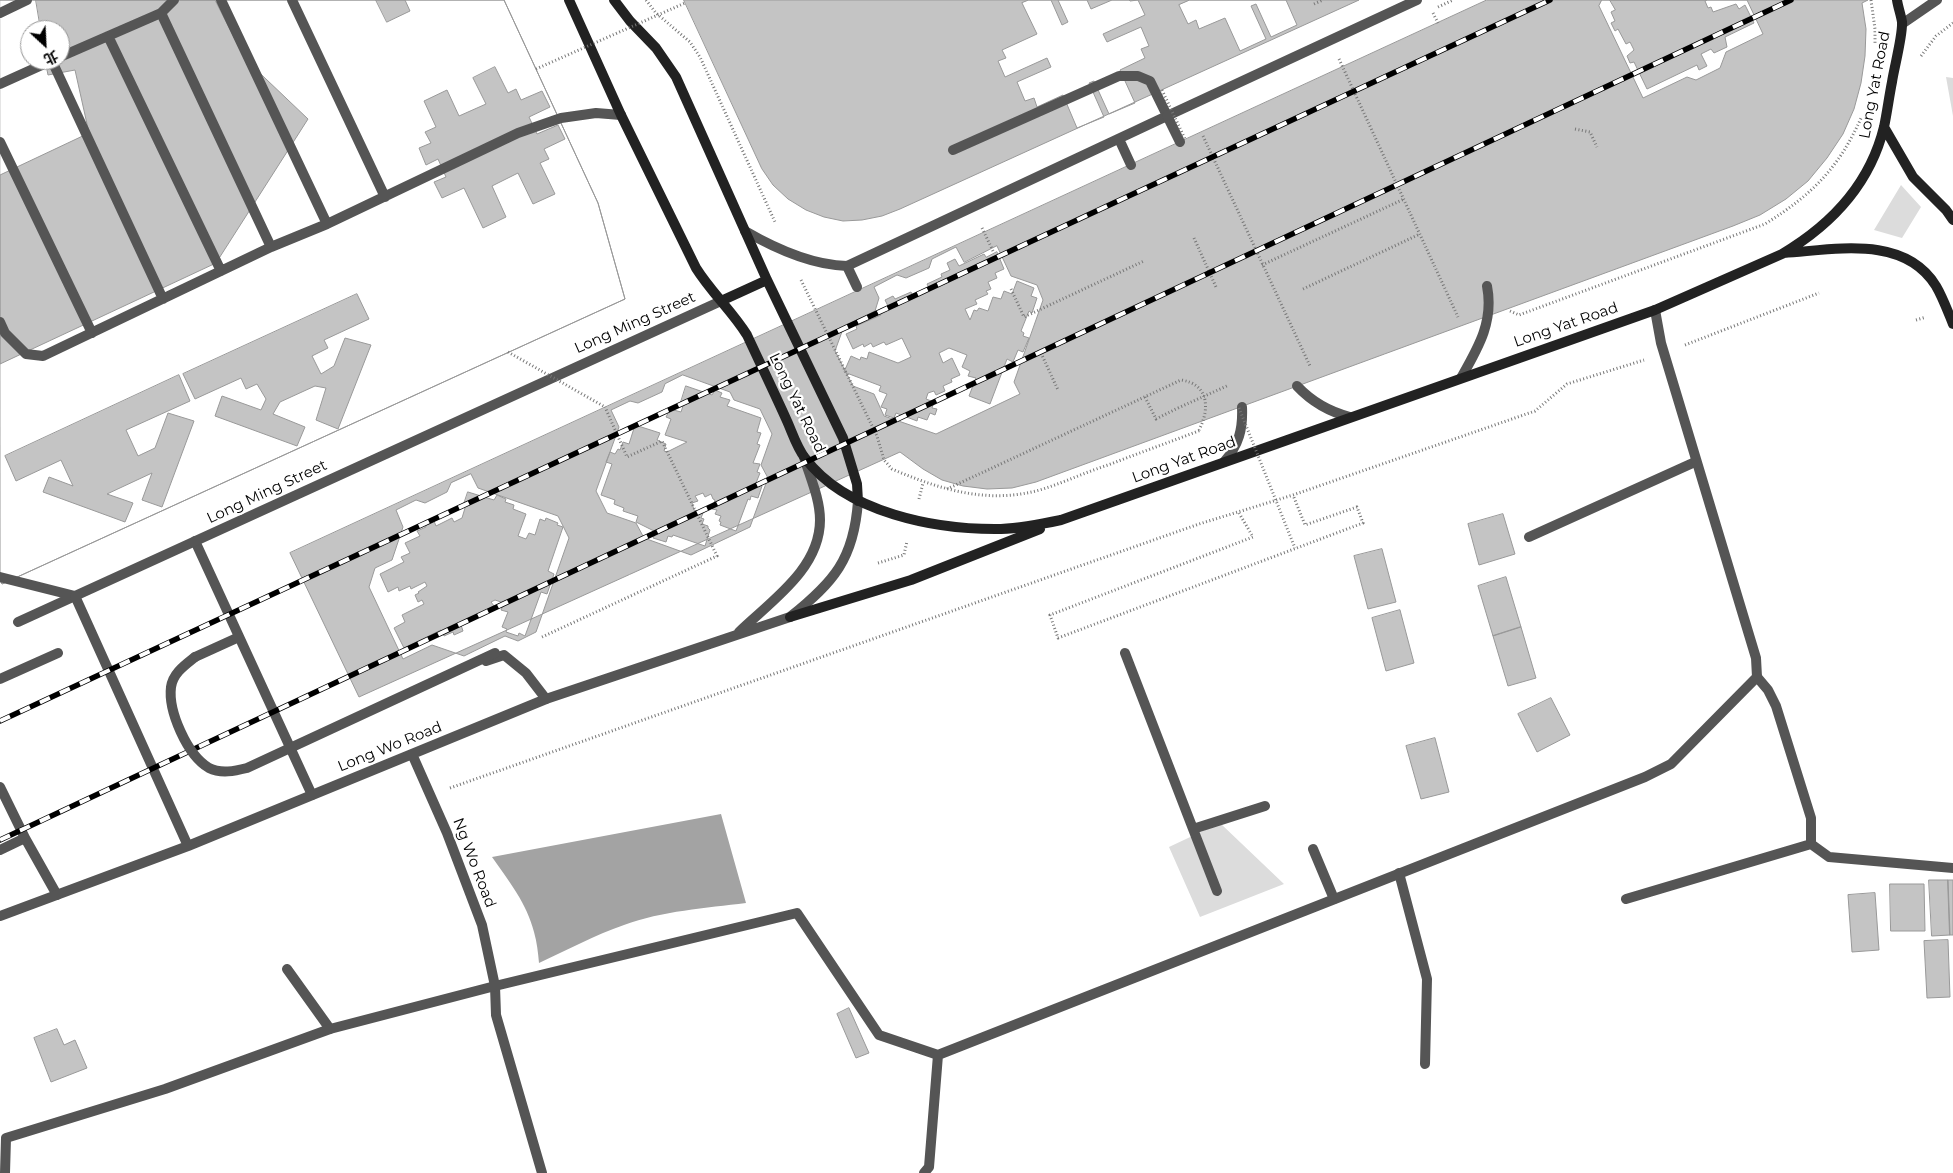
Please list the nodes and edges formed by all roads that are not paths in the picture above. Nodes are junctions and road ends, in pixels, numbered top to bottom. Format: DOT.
graph roads {
  1 [pos="27,0"];
  2 [pos="174,0"];
  3 [pos="221,0"];
  4 [pos="292,0"];
  5 [pos="569,0"];
  6 [pos="614,0"];
  7 [pos="1417,0"];
  8 [pos="1898,0"];
  9 [pos="1937,0"];
  10 [pos="0,13"];
  11 [pos="161,13"];
  12 [pos="1902,24"];
  13 [pos="108,36"];
  14 [pos="70,53"];
  15 [pos="31,70"];
  16 [pos="58,70"];
  17 [pos="0,84"];
  18 [pos="622,115"];
  19 [pos="1168,116"];
  20 [pos="1884,127"];
  21 [pos="1119,139"];
  22 [pos="1182,141"];
  23 [pos="0,142"];
  24 [pos="953,150"];
  25 [pos="1131,165"];
  26 [pos="385,197"];
  27 [pos="1953,220"];
  28 [pos="327,224"];
  29 [pos="745,231"];
  30 [pos="271,247"];
  31 [pos="1782,254"];
  32 [pos="847,266"];
  33 [pos="221,271"];
  34 [pos="767,280"];
  35 [pos="1488,286"];
  36 [pos="857,287"];
  37 [pos="163,299"];
  38 [pos="721,301"];
  39 [pos="1655,310"];
  40 [pos="0,322"];
  41 [pos="1953,324"];
  42 [pos="92,333"];
  43 [pos="1461,378"];
  44 [pos="1297,386"];
  45 [pos="1241,407"];
  46 [pos="1350,418"];
  47 [pos="804,457"];
  48 [pos="1224,462"];
  49 [pos="1696,462"];
  50 [pos="858,500"];
  51 [pos="1061,520"];
  52 [pos="1529,537"];
  53 [pos="194,541"];
  54 [pos="0,577"];
  55 [pos="75,596"];
  56 [pos="790,617"];
  57 [pos="18,622"];
  58 [pos="737,634"];
  59 [pos="238,637"];
  60 [pos="1125,652"];
  61 [pos="58,653"];
  62 [pos="495,654"];
  63 [pos="1757,677"];
  64 [pos="0,680"];
  65 [pos="546,699"];
  66 [pos="290,745"];
  67 [pos="412,754"];
  68 [pos="0,787"];
  69 [pos="312,795"];
  70 [pos="1265,806"];
  71 [pos="1193,829"];
  72 [pos="24,838"];
  73 [pos="1812,844"];
  74 [pos="188,846"];
  75 [pos="1313,849"];
  76 [pos="0,850"];
  77 [pos="1953,868"];
  78 [pos="1399,873"];
  79 [pos="1217,891"];
  80 [pos="56,895"];
  81 [pos="1334,899"];
  82 [pos="1626,899"];
  83 [pos="0,916"];
  84 [pos="287,969"];
  85 [pos="495,986"];
  86 [pos="330,1029"];
  87 [pos="938,1055"];
  88 [pos="1425,1064"];
  89 [pos="5,1173"];
  90 [pos="542,1173"];
  91 [pos="924,1173"];
  1 -- 10 [label="street"];
  2 -- 11 [label="street"];
  3 -- 28 [label="street"];
  4 -- 26 [label="street"];
  5 -- 18 [label="main road, Long Yat Road"];
  6 -- 29 [label="main road"];
  7 -- 19 [label="street"];
  8 -- 12 [label="main road, Long Yat Road"];
  9 -- 12 [label="street"];
  11 -- 13 [label="street"];
  11 -- 30 [label="street"];
  12 -- 20 [label="main road, Long Yat Road"];
  13 -- 14 [label="street"];
  13 -- 33 [label="street"];
  15 -- 17 [label="street"];
  16 -- 37 [label="street"];
  18 -- 26 [label="street"];
  18 -- 38 [label="main road, Long Yat Road"];
  19 -- 21 [label="street"];
  19 -- 22 [label="street"];
  19 -- 24 [label="street"];
  20 -- 27 [label="main road"];
  20 -- 31 [label="main road, Long Yat Road"];
  21 -- 25 [label="street"];
  21 -- 32 [label="street"];
  23 -- 42 [label="street"];
  26 -- 28 [label="street"];
  28 -- 30 [label="street"];
  29 -- 32 [label="street"];
  29 -- 34 [label="main road"];
  30 -- 33 [label="street"];
  31 -- 39 [label="main road, Long Yat Road"];
  31 -- 41 [label="main road"];
  32 -- 36 [label="street"];
  33 -- 37 [label="street"];
  34 -- 38 [label="main road"];
  34 -- 50 [label="main road"];
  35 -- 43 [label="street"];
  37 -- 42 [label="street"];
  38 -- 47 [label="main road, Long Yat Road"];
  38 -- 53 [label="street, Long Ming Street"];
  39 -- 43 [label="main road, Long Yat Road"];
  39 -- 49 [label="street"];
  40 -- 42 [label="street"];
  43 -- 46 [label="main road, Long Yat Road"];
  44 -- 46 [label="street"];
  45 -- 48 [label="street"];
  46 -- 48 [label="main road, Long Yat Road"];
  47 -- 50 [label="main road, Long Yat Road"];
  47 -- 58 [label="street, Long Wo Road"];
  48 -- 51 [label="main road, Long Yat Road"];
  49 -- 52 [label="street"];
  49 -- 63 [label="street"];
  50 -- 51 [label="main road, Long Yat Road"];
  50 -- 56 [label="street, Long Wo Road"];
  51 -- 56 [label="main road"];
  53 -- 55 [label="street, Long Ming Street"];
  53 -- 59 [label="street"];
  54 -- 55 [label="street"];
  55 -- 57 [label="street, Long Ming Street"];
  55 -- 74 [label="street"];
  56 -- 58 [label="street, Long Wo Road"];
  58 -- 65 [label="street, Long Wo Road"];
  59 -- 62 [label="street, bridge"];
  59 -- 66 [label="street"];
  60 -- 71 [label="street"];
  61 -- 64 [label="street"];
  63 -- 73 [label="street"];
  63 -- 78 [label="street"];
  65 -- 66 [label="street"];
  65 -- 67 [label="street, Long Wo Road"];
  66 -- 69 [label="street"];
  67 -- 69 [label="street, Long Wo Road"];
  67 -- 85 [label="street, Ng Wo Road"];
  68 -- 72 [label="street"];
  69 -- 74 [label="street, Long Wo Road"];
  70 -- 71 [label="street"];
  71 -- 79 [label="street"];
  72 -- 76 [label="street"];
  72 -- 80 [label="street"];
  73 -- 77 [label="street"];
  73 -- 82 [label="street"];
  74 -- 80 [label="street, Long Wo Road"];
  75 -- 81 [label="street"];
  78 -- 81 [label="street"];
  78 -- 88 [label="street"];
  80 -- 83 [label="street, Long Wo Road"];
  81 -- 87 [label="street"];
  84 -- 86 [label="street"];
  85 -- 86 [label="street"];
  85 -- 87 [label="street"];
  85 -- 90 [label="street, Ng Wo Road"];
  86 -- 89 [label="street"];
  87 -- 91 [label="street"];
}
